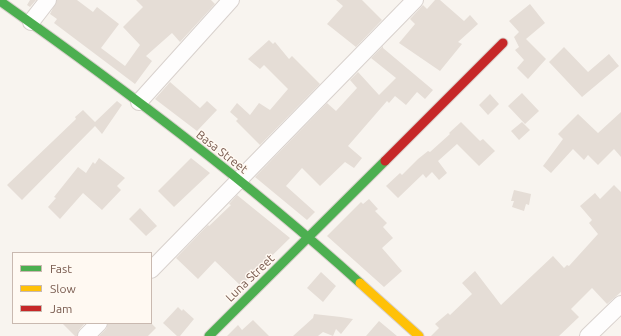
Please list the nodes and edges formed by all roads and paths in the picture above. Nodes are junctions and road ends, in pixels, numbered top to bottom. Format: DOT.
graph roads {
  1 [pos="48,0"];
  2 [pos="231,0"];
  3 [pos="415,0"];
  4 [pos="0,1"];
  5 [pos="32,22"];
  6 [pos="503,43"];
  7 [pos="138,102"];
  8 [pos="240,181"];
  9 [pos="309,238"];
  10 [pos="152,269"];
  11 [pos="621,304"];
  12 [pos="98,324"];
  13 [pos="86,336"];
  14 [pos="208,336"];
  15 [pos="419,336"];
  16 [pos="588,336"];
  1 -- 5 [label="street"];
  2 -- 7 [label="street"];
  3 -- 8 [label="street"];
  4 -- 5 [label="street, Basa Street"];
  5 -- 7 [label="street, Basa Street"];
  6 -- 9 [label="street, Luna Street"];
  7 -- 8 [label="street, Basa Street"];
  8 -- 9 [label="street, Basa Street"];
  8 -- 10 [label="street"];
  9 -- 14 [label="street, Luna Street"];
  9 -- 15 [label="street, Basa Street"];
  11 -- 16 [label="street"];
  12 -- 13 [label="street"];
}
